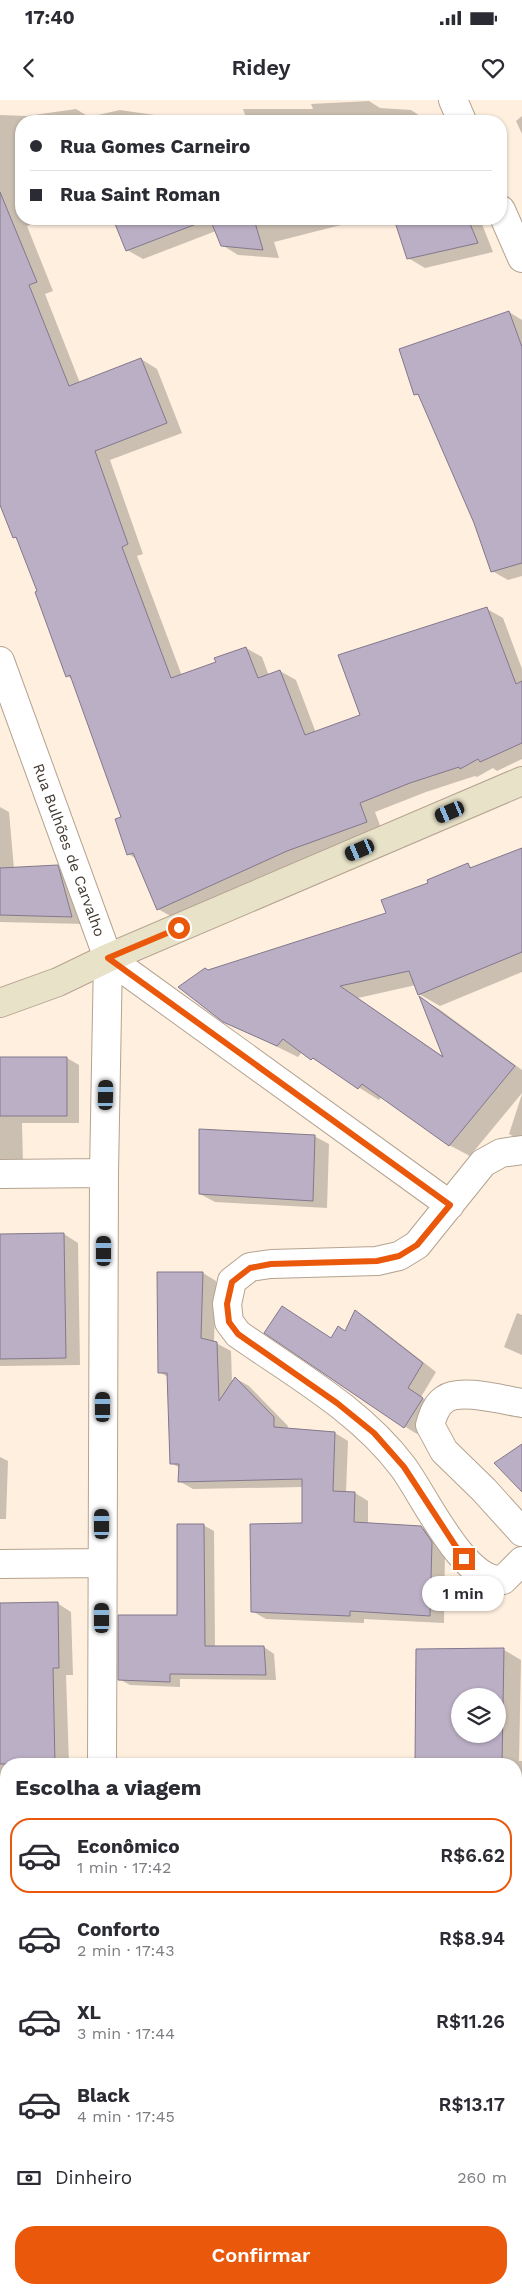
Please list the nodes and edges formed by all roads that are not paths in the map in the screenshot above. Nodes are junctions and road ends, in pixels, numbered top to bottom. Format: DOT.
graph roads {
  1 [pos="453,100"];
  2 [pos="459,115"];
  3 [pos="507,224"];
  4 [pos="522,258"];
  5 [pos="0,661"];
  6 [pos="522,781"];
  7 [pos="108,958"];
  8 [pos="0,1003"];
  9 [pos="522,1150"];
  10 [pos="104,1173"];
  11 [pos="0,1174"];
  12 [pos="450,1205"];
  13 [pos="522,1403"];
  14 [pos="522,1532"];
  15 [pos="522,1561"];
  16 [pos="102,1563"];
  17 [pos="0,1564"];
  18 [pos="102,1758"];
  1 -- 2 [label="street"];
  3 -- 4 [label="street"];
  5 -- 7 [label="street, Rua Bulhões de Carvalho"];
  6 -- 7 [label="main road"];
  7 -- 8 [label="main road"];
  7 -- 10 [label="street, Rua Bulhões de Carvalho"];
  7 -- 12 [label="street"];
  9 -- 12 [label="street"];
  10 -- 11 [label="street"];
  10 -- 16 [label="street, Rua Bulhões de Carvalho"];
  12 -- 15 [label="street"];
  13 -- 14 [label="street"];
  16 -- 17 [label="street"];
  16 -- 18 [label="street, Rua Bulhões de Carvalho"];
}
